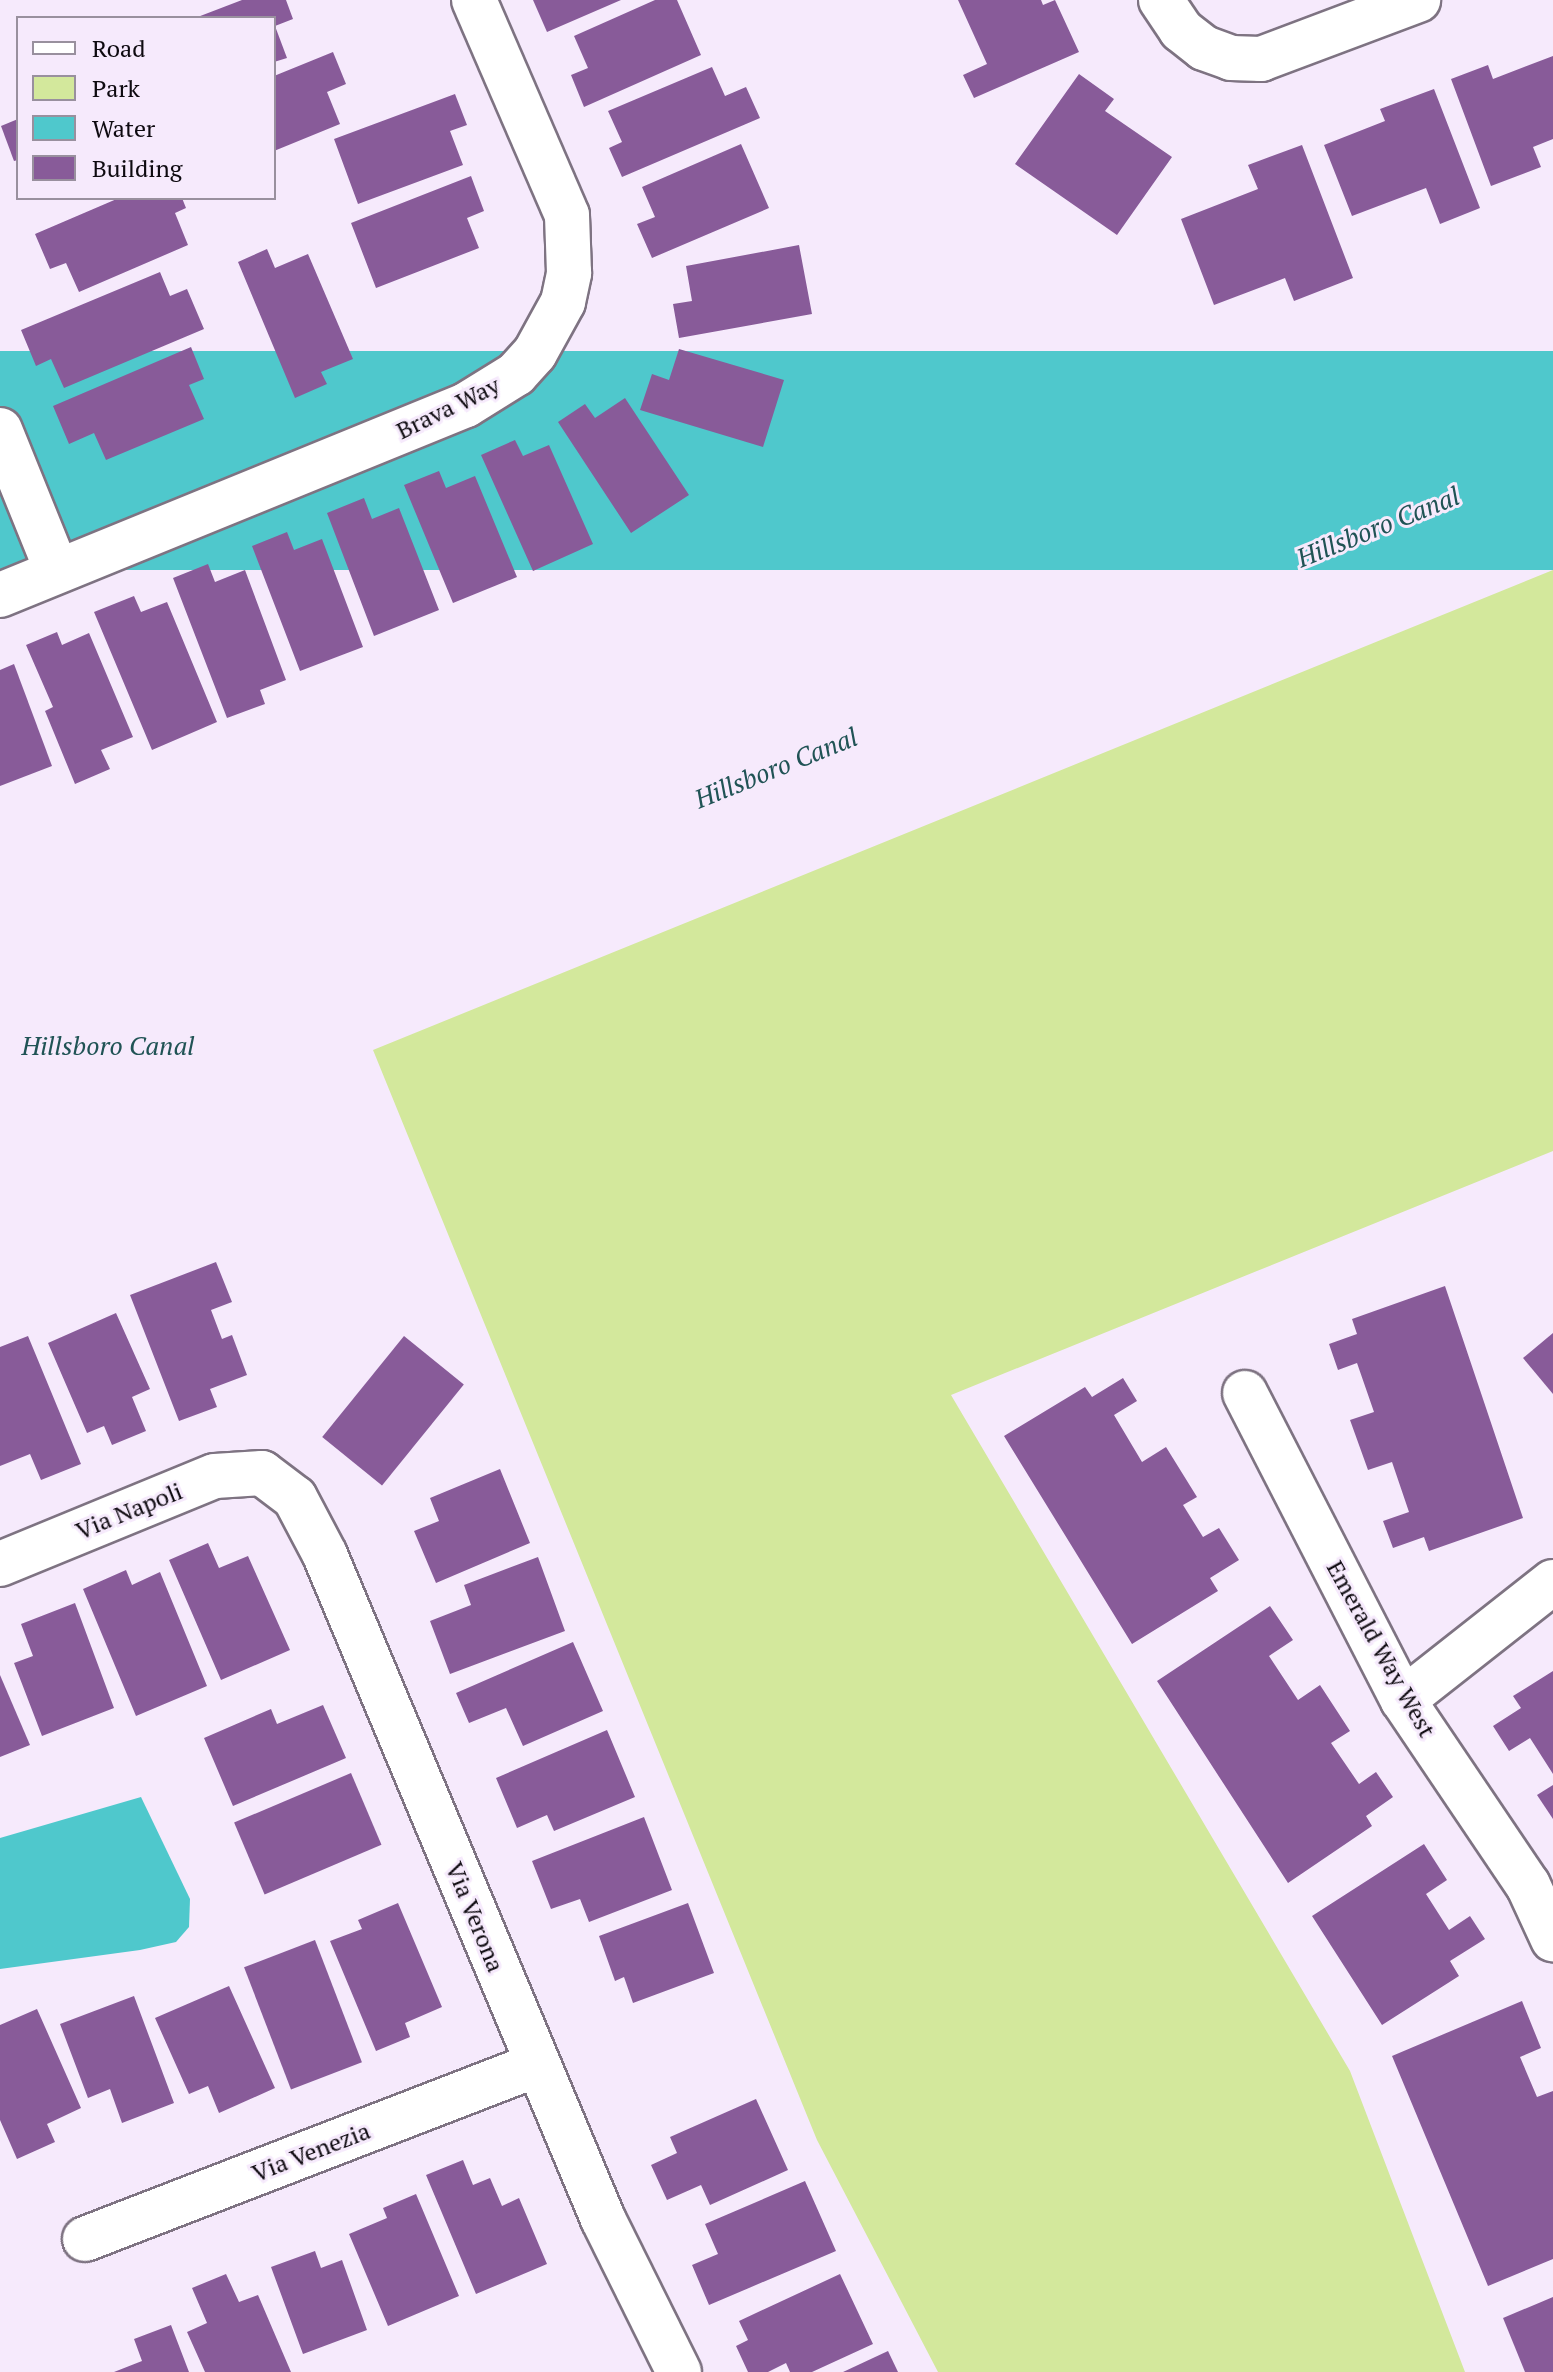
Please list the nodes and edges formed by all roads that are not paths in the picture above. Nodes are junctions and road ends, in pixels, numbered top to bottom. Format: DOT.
graph roads {
  1 [pos="474,0"];
  2 [pos="1161,0"];
  3 [pos="1418,0"];
  4 [pos="0,430"];
  5 [pos="57,571"];
  6 [pos="0,595"];
  7 [pos="1245,1393"];
  8 [pos="262,1473"];
  9 [pos="0,1564"];
  10 [pos="1553,1582"];
  11 [pos="1403,1700"];
  12 [pos="1553,1939"];
  13 [pos="536,2065"];
  14 [pos="85,2239"];
  15 [pos="679,2372"];
  1 -- 5 [label="street, Brava Way"];
  2 -- 3 [label="street"];
  4 -- 5 [label="street"];
  5 -- 6 [label="street, Brava Way"];
  7 -- 11 [label="street, Emerald Way West"];
  8 -- 9 [label="street, Via Napoli"];
  8 -- 13 [label="street, Via Verona"];
  10 -- 11 [label="street"];
  11 -- 12 [label="street, Emerald Way West"];
  13 -- 14 [label="street, Via Venezia"];
  13 -- 15 [label="street, Via Verona"];
}
